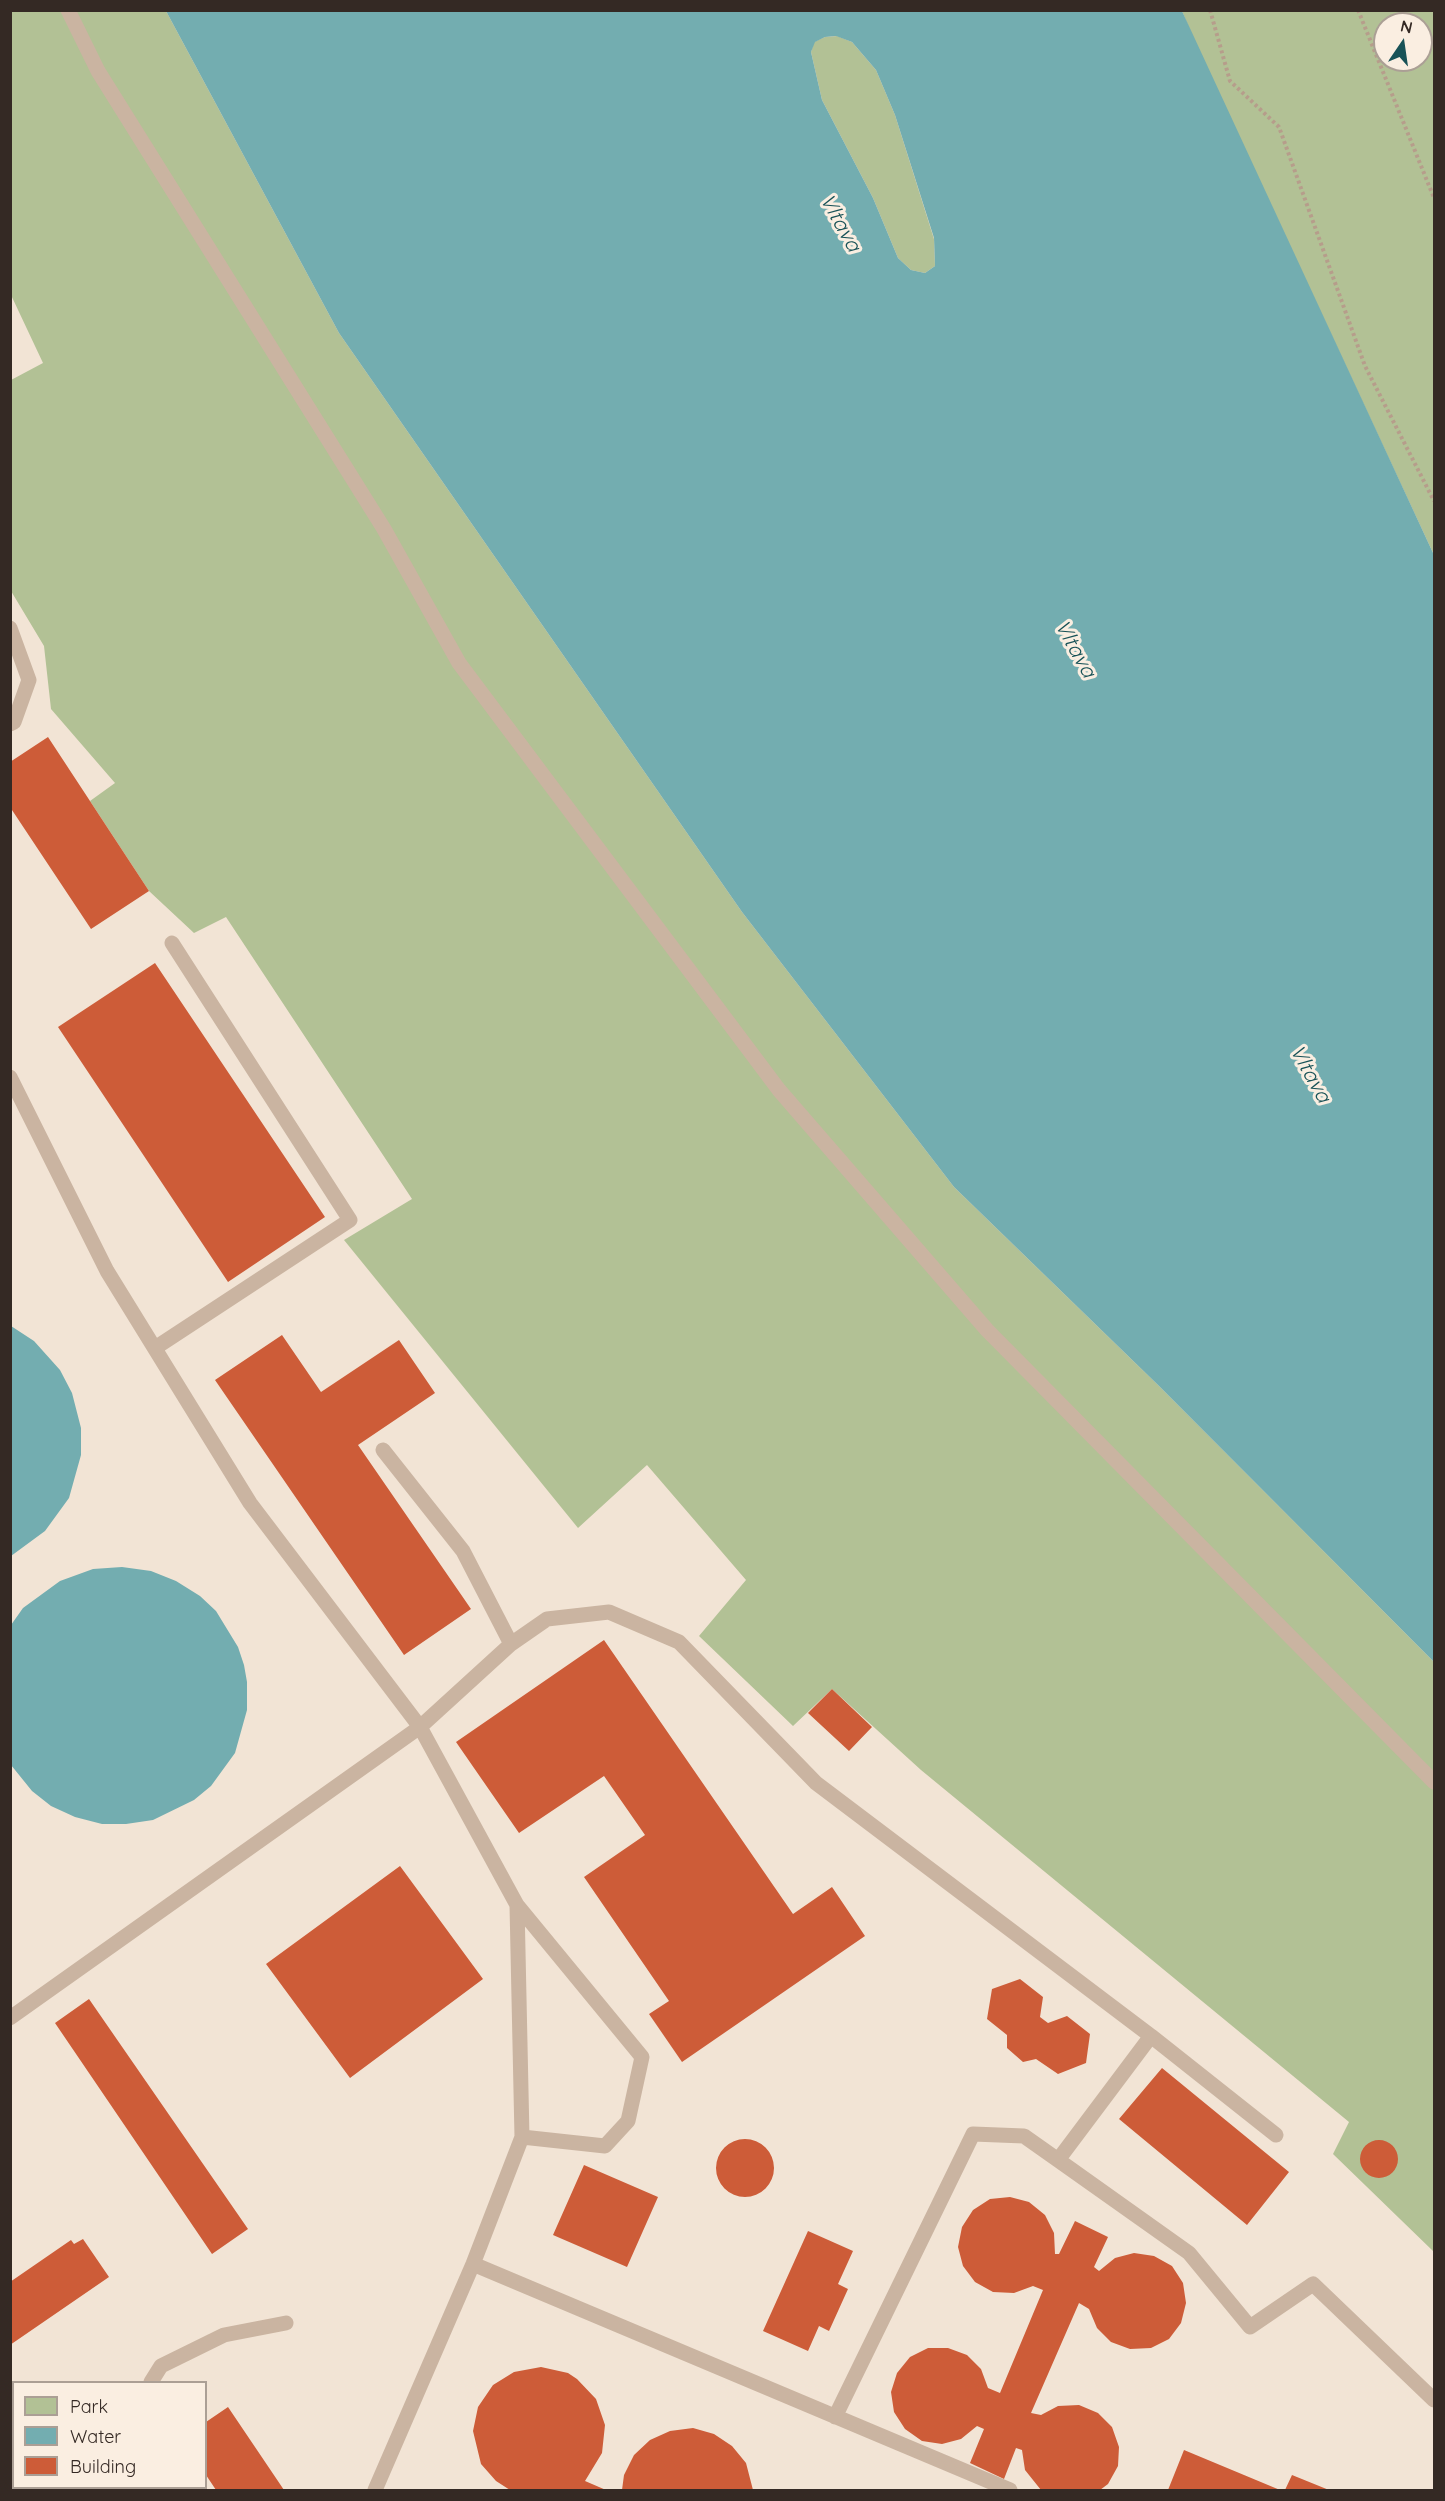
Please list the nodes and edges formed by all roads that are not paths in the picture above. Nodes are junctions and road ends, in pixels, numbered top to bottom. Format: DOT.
graph roads {
  1 [pos="68,10"];
  2 [pos="10,628"];
  3 [pos="10,724"];
  4 [pos="172,943"];
  5 [pos="10,1077"];
  6 [pos="155,1348"];
  7 [pos="383,1450"];
  8 [pos="511,1644"];
  9 [pos="420,1727"];
  10 [pos="1434,1782"];
  11 [pos="517,1905"];
  12 [pos="10,2018"];
  13 [pos="1151,2036"];
  14 [pos="1276,2135"];
  15 [pos="522,2137"];
  16 [pos="1058,2160"];
  17 [pos="473,2264"];
  18 [pos="286,2323"];
  19 [pos="152,2381"];
  20 [pos="1434,2400"];
  21 [pos="835,2416"];
  22 [pos="375,2490"];
  23 [pos="1010,2490"];
  1 -- 10 [label="lane"];
  2 -- 3 [label="lane"];
  4 -- 6 [label="lane"];
  5 -- 6 [label="lane"];
  6 -- 9 [label="lane"];
  7 -- 8 [label="lane"];
  8 -- 9 [label="lane"];
  8 -- 13 [label="lane"];
  9 -- 11 [label="lane"];
  9 -- 12 [label="lane"];
  11 -- 15 [label="lane"];
  11 -- 15 [label="lane"];
  13 -- 14 [label="lane"];
  13 -- 16 [label="lane"];
  15 -- 17 [label="lane"];
  16 -- 20 [label="lane"];
  16 -- 21 [label="lane"];
  17 -- 21 [label="lane"];
  17 -- 22 [label="lane"];
  18 -- 19 [label="lane"];
  21 -- 23 [label="lane"];
}
